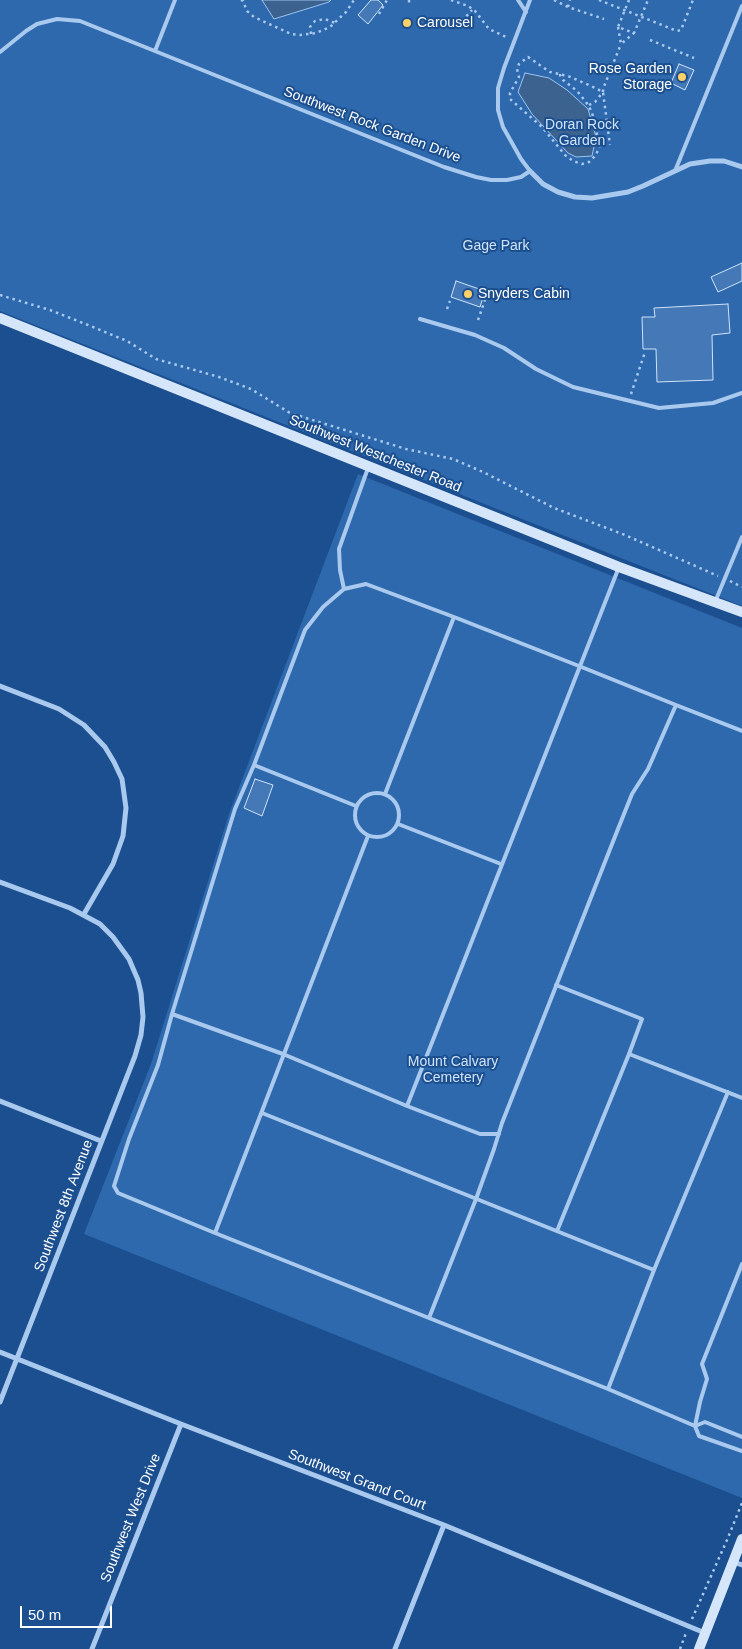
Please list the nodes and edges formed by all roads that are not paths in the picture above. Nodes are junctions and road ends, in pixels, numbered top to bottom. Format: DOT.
graph roads {
  1 [pos="175,0"];
  2 [pos="518,0"];
  3 [pos="530,0"];
  4 [pos="742,6"];
  5 [pos="526,12"];
  6 [pos="155,50"];
  7 [pos="0,52"];
  8 [pos="742,167"];
  9 [pos="530,170"];
  10 [pos="674,171"];
  11 [pos="0,318"];
  12 [pos="420,320"];
  13 [pos="742,393"];
  14 [pos="369,466"];
  15 [pos="742,537"];
  16 [pos="619,567"];
  17 [pos="344,589"];
  18 [pos="715,602"];
  19 [pos="742,612"];
  20 [pos="454,617"];
  21 [pos="579,666"];
  22 [pos="0,686"];
  23 [pos="676,705"];
  24 [pos="742,731"];
  25 [pos="254,766"];
  26 [pos="385,794"];
  27 [pos="356,806"];
  28 [pos="398,824"];
  29 [pos="368,836"];
  30 [pos="501,864"];
  31 [pos="0,882"];
  32 [pos="84,914"];
  33 [pos="556,985"];
  34 [pos="172,1014"];
  35 [pos="283,1054"];
  36 [pos="629,1054"];
  37 [pos="728,1092"];
  38 [pos="742,1098"];
  39 [pos="0,1101"];
  40 [pos="407,1106"];
  41 [pos="262,1114"];
  42 [pos="499,1134"];
  43 [pos="101,1141"];
  44 [pos="476,1199"];
  45 [pos="557,1231"];
  46 [pos="215,1233"];
  47 [pos="742,1264"];
  48 [pos="654,1270"];
  49 [pos="429,1318"];
  50 [pos="0,1352"];
  51 [pos="17,1358"];
  52 [pos="608,1389"];
  53 [pos="0,1402"];
  54 [pos="181,1424"];
  55 [pos="695,1426"];
  56 [pos="742,1436"];
  57 [pos="742,1451"];
  58 [pos="444,1525"];
  59 [pos="742,1539"];
  60 [pos="738,1563"];
  61 [pos="705,1633"];
  62 [pos="92,1649"];
  63 [pos="395,1649"];
  64 [pos="699,1649"];
  1 -- 6 [label="lane"];
  2 -- 5 [label="lane"];
  3 -- 5 [label="lane"];
  4 -- 10 [label="lane"];
  5 -- 9 [label="lane"];
  6 -- 7 [label="lane, Southwest Rock Garden Drive"];
  6 -- 9 [label="lane, Southwest Rock Garden Drive"];
  8 -- 10 [label="street"];
  9 -- 10 [label="street"];
  11 -- 14 [label="street, Southwest Westchester Road"];
  12 -- 13 [label="lane"];
  14 -- 16 [label="street, Southwest Westchester Road"];
  14 -- 17 [label="lane"];
  15 -- 18 [label="lane"];
  16 -- 18 [label="street, Southwest Westchester Road"];
  16 -- 21 [label="lane"];
  17 -- 20 [label="lane"];
  17 -- 25 [label="lane"];
  18 -- 19 [label="street, Southwest Westchester Road"];
  20 -- 21 [label="lane"];
  20 -- 26 [label="lane"];
  21 -- 23 [label="lane"];
  21 -- 30 [label="lane"];
  22 -- 32 [label="street"];
  23 -- 24 [label="lane"];
  23 -- 33 [label="lane"];
  25 -- 27 [label="lane"];
  25 -- 34 [label="lane"];
  26 -- 27 [label="lane"];
  26 -- 28 [label="lane"];
  27 -- 29 [label="lane"];
  28 -- 29 [label="lane"];
  28 -- 30 [label="lane"];
  29 -- 35 [label="lane"];
  30 -- 40 [label="lane"];
  31 -- 32 [label="street, Southwest 8th Avenue"];
  32 -- 43 [label="street, Southwest 8th Avenue"];
  33 -- 36 [label="lane"];
  33 -- 42 [label="lane"];
  34 -- 35 [label="lane"];
  34 -- 46 [label="lane"];
  35 -- 40 [label="lane"];
  35 -- 41 [label="lane"];
  36 -- 37 [label="lane"];
  36 -- 45 [label="lane"];
  37 -- 38 [label="lane"];
  37 -- 48 [label="lane"];
  39 -- 43 [label="street"];
  40 -- 42 [label="lane"];
  41 -- 44 [label="lane"];
  41 -- 46 [label="lane"];
  42 -- 44 [label="lane"];
  43 -- 51 [label="street, Southwest 8th Avenue"];
  44 -- 45 [label="lane"];
  44 -- 49 [label="lane"];
  45 -- 48 [label="lane"];
  46 -- 49 [label="lane"];
  47 -- 55 [label="lane"];
  48 -- 52 [label="lane"];
  49 -- 52 [label="lane"];
  50 -- 51 [label="street, Southwest Grand Court"];
  51 -- 53 [label="street, Southwest 8th Avenue"];
  51 -- 54 [label="street, Southwest Grand Court"];
  52 -- 55 [label="lane"];
  54 -- 58 [label="street, Southwest Grand Court"];
  54 -- 62 [label="street, Southwest West Drive"];
  55 -- 56 [label="lane"];
  55 -- 57 [label="lane"];
  58 -- 61 [label="street, Southwest Grand Court"];
  58 -- 63 [label="street"];
  59 -- 60 [label="street"];
  60 -- 61 [label="street"];
  61 -- 64 [label="street"];
}
